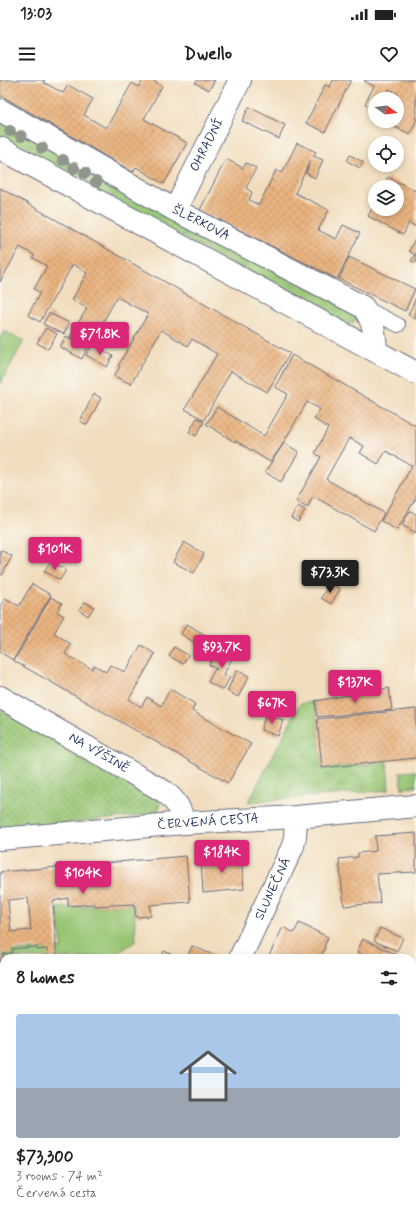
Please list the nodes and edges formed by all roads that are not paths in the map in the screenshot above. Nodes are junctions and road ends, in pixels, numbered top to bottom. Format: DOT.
graph roads {
  1 [pos="240,80"];
  2 [pos="0,110"];
  3 [pos="0,148"];
  4 [pos="175,210"];
  5 [pos="363,307"];
  6 [pos="398,325"];
  7 [pos="376,351"];
  8 [pos="416,373"];
  9 [pos="0,697"];
  10 [pos="416,806"];
  11 [pos="296,817"];
  12 [pos="184,823"];
  13 [pos="0,839"];
  14 [pos="242,954"];
  1 -- 4 [label="street, OHRADNÍ"];
  2 -- 4 [label="street, ŠLERKOVA"];
  3 -- 7 [label="street"];
  4 -- 5 [label="street, ŠLERKOVA"];
  5 -- 6 [label="lane"];
  5 -- 7 [label="street"];
  7 -- 8 [label="street"];
  9 -- 12 [label="street, NA VÝŠINĚ"];
  10 -- 11 [label="street, ČERVENÁ CESTA"];
  11 -- 12 [label="street, ČERVENÁ CESTA"];
  11 -- 14 [label="street, SLUNEČNÁ"];
  12 -- 13 [label="street, ČERVENÁ CESTA"];
}
